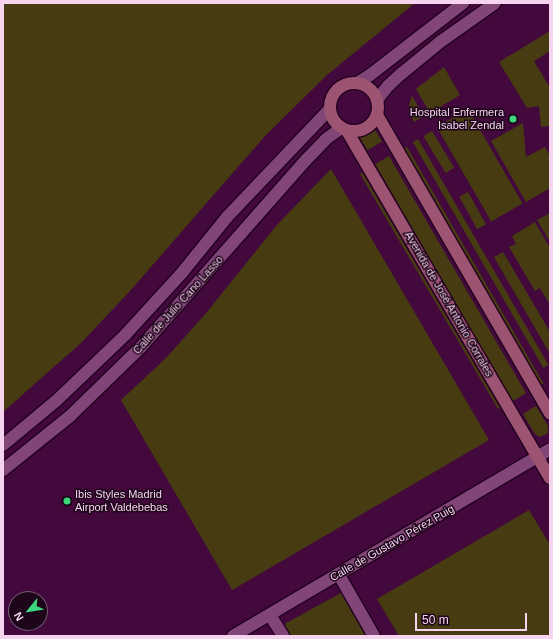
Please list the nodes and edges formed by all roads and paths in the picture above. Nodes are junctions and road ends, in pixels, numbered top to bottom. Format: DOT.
graph roads {
  1 [pos="463,3"];
  2 [pos="495,3"];
  3 [pos="357,83"];
  4 [pos="377,100"];
  5 [pos="330,110"];
  6 [pos="377,115"];
  7 [pos="344,130"];
  8 [pos="550,413"];
  9 [pos="3,445"];
  10 [pos="550,449"];
  11 [pos="538,457"];
  12 [pos="3,470"];
  13 [pos="550,478"];
  14 [pos="339,575"];
  15 [pos="270,615"];
  16 [pos="233,636"];
  17 [pos="283,636"];
  18 [pos="374,636"];
  1 -- 3 [label="street"];
  2 -- 4 [label="street"];
  3 -- 4 [label="street"];
  3 -- 5 [label="street"];
  4 -- 6 [label="street"];
  5 -- 7 [label="street"];
  5 -- 9 [label="street, Calle de Julio Cano Lasso"];
  6 -- 7 [label="street"];
  6 -- 8 [label="street"];
  7 -- 11 [label="street, Avenida de José Antonio Corrales"];
  7 -- 12 [label="street, Calle de Julio Cano Lasso"];
  10 -- 11 [label="street, Calle de Gustavo Pérez Puig"];
  11 -- 13 [label="street, Avenida de José Antonio Corrales"];
  11 -- 14 [label="street, Calle de Gustavo Pérez Puig"];
  14 -- 15 [label="street, Calle de Gustavo Pérez Puig"];
  14 -- 18 [label="street"];
  15 -- 16 [label="street, Calle de Gustavo Pérez Puig"];
  15 -- 17 [label="street"];
}
